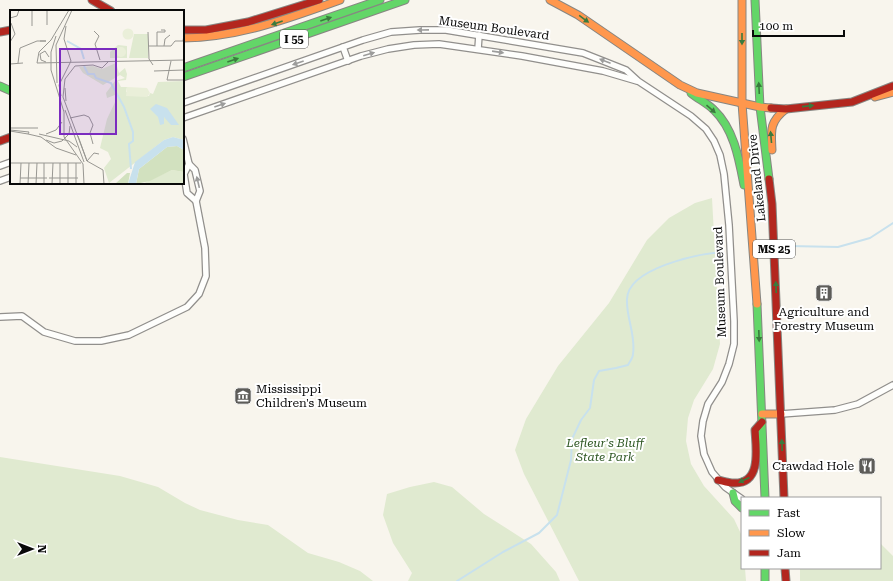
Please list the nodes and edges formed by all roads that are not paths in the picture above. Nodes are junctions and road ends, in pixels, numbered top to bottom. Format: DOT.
graph roads {
  1 [pos="92,0"];
  2 [pos="319,0"];
  3 [pos="340,0"];
  4 [pos="380,0"];
  5 [pos="405,0"];
  6 [pos="414,0"];
  7 [pos="550,0"];
  8 [pos="742,0"];
  9 [pos="755,0"];
  10 [pos="394,4"];
  11 [pos="109,10"];
  12 [pos="10,30"];
  13 [pos="184,30"];
  14 [pos="0,32"];
  15 [pos="479,35"];
  16 [pos="184,38"];
  17 [pos="344,47"];
  18 [pos="478,49"];
  19 [pos="348,61"];
  20 [pos="184,68"];
  21 [pos="184,77"];
  22 [pos="638,81"];
  23 [pos="680,85"];
  24 [pos="0,86"];
  25 [pos="893,86"];
  26 [pos="10,91"];
  27 [pos="893,92"];
  28 [pos="852,102"];
  29 [pos="184,103"];
  30 [pos="742,103"];
  31 [pos="760,108"];
  32 [pos="786,109"];
  33 [pos="184,118"];
  34 [pos="10,137"];
  35 [pos="0,141"];
  36 [pos="184,143"];
  37 [pos="10,162"];
  38 [pos="189,164"];
  39 [pos="0,166"];
  40 [pos="10,177"];
  41 [pos="0,181"];
  42 [pos="196,201"];
  43 [pos="772,204"];
  44 [pos="752,216"];
  45 [pos="0,317"];
  46 [pos="893,385"];
  47 [pos="762,414"];
  48 [pos="781,414"];
  49 [pos="762,422"];
  50 [pos="718,480"];
  51 [pos="733,493"];
  52 [pos="741,497"];
  53 [pos="765,497"];
  54 [pos="784,497"];
  55 [pos="741,507"];
  56 [pos="765,569"];
  57 [pos="785,569"];
  58 [pos="765,581"];
  59 [pos="786,581"];
  1 -- 11 [label="main road"];
  2 -- 13 [label="main road"];
  3 -- 16 [label="main road, I 55, one-way"];
  20 -- 4 [label="main road, one-way"];
  5 -- 10 [label="main road, I 55"];
  6 -- 10 [label="main road"];
  7 -- 23 [label="main road, one-way"];
  8 -- 30 [label="main road, Lakeland Drive / MS 25, one-way"];
  31 -- 9 [label="main road, Lakeland Drive / MS 25, one-way"];
  21 -- 10 [label="main road, I 55, one-way"];
  12 -- 14 [label="main road"];
  15 -- 17 [label="street, Museum Boulevard, one-way"];
  15 -- 18 [label="street"];
  22 -- 15 [label="street, Museum Boulevard, one-way"];
  17 -- 19 [label="street"];
  17 -- 29 [label="street, Museum Boulevard, one-way"];
  19 -- 18 [label="street, Museum Boulevard, one-way"];
  18 -- 22 [label="street, Museum Boulevard, one-way"];
  33 -- 19 [label="street, Museum Boulevard, one-way"];
  22 -- 50 [label="street, Museum Boulevard"];
  23 -- 30 [label="main road"];
  23 -- 44 [label="main road, one-way"];
  24 -- 26 [label="main road"];
  25 -- 28 [label="main road"];
  27 -- 28 [label="main road"];
  32 -- 28 [label="main road, one-way"];
  30 -- 31 [label="main road"];
  30 -- 44 [label="main road, Lakeland Drive / MS 25"];
  31 -- 32 [label="main road"];
  31 -- 43 [label="main road, Lakeland Drive / MS 25"];
  43 -- 32 [label="main road, one-way"];
  34 -- 35 [label="main road"];
  36 -- 38 [label="street"];
  37 -- 39 [label="street"];
  42 -- 38 [label="street, one-way"];
  38 -- 42 [label="street"];
  40 -- 41 [label="street"];
  42 -- 45 [label="street"];
  48 -- 43 [label="main road, Lakeland Drive / MS 25, one-way"];
  44 -- 47 [label="main road, Lakeland Drive / MS 25, one-way"];
  46 -- 48 [label="street"];
  47 -- 48 [label="main road"];
  47 -- 49 [label="main road, Lakeland Drive / MS 25"];
  54 -- 48 [label="main road, Lakeland Drive / MS 25, one-way"];
  49 -- 50 [label="main road, one-way"];
  49 -- 53 [label="main road, Lakeland Drive / MS 25"];
  50 -- 51 [label="street, Museum Boulevard"];
  51 -- 52 [label="street, Museum Boulevard"];
  51 -- 55 [label="main road"];
  56 -- 58 [label="main road"];
  57 -- 59 [label="main road"];
}
